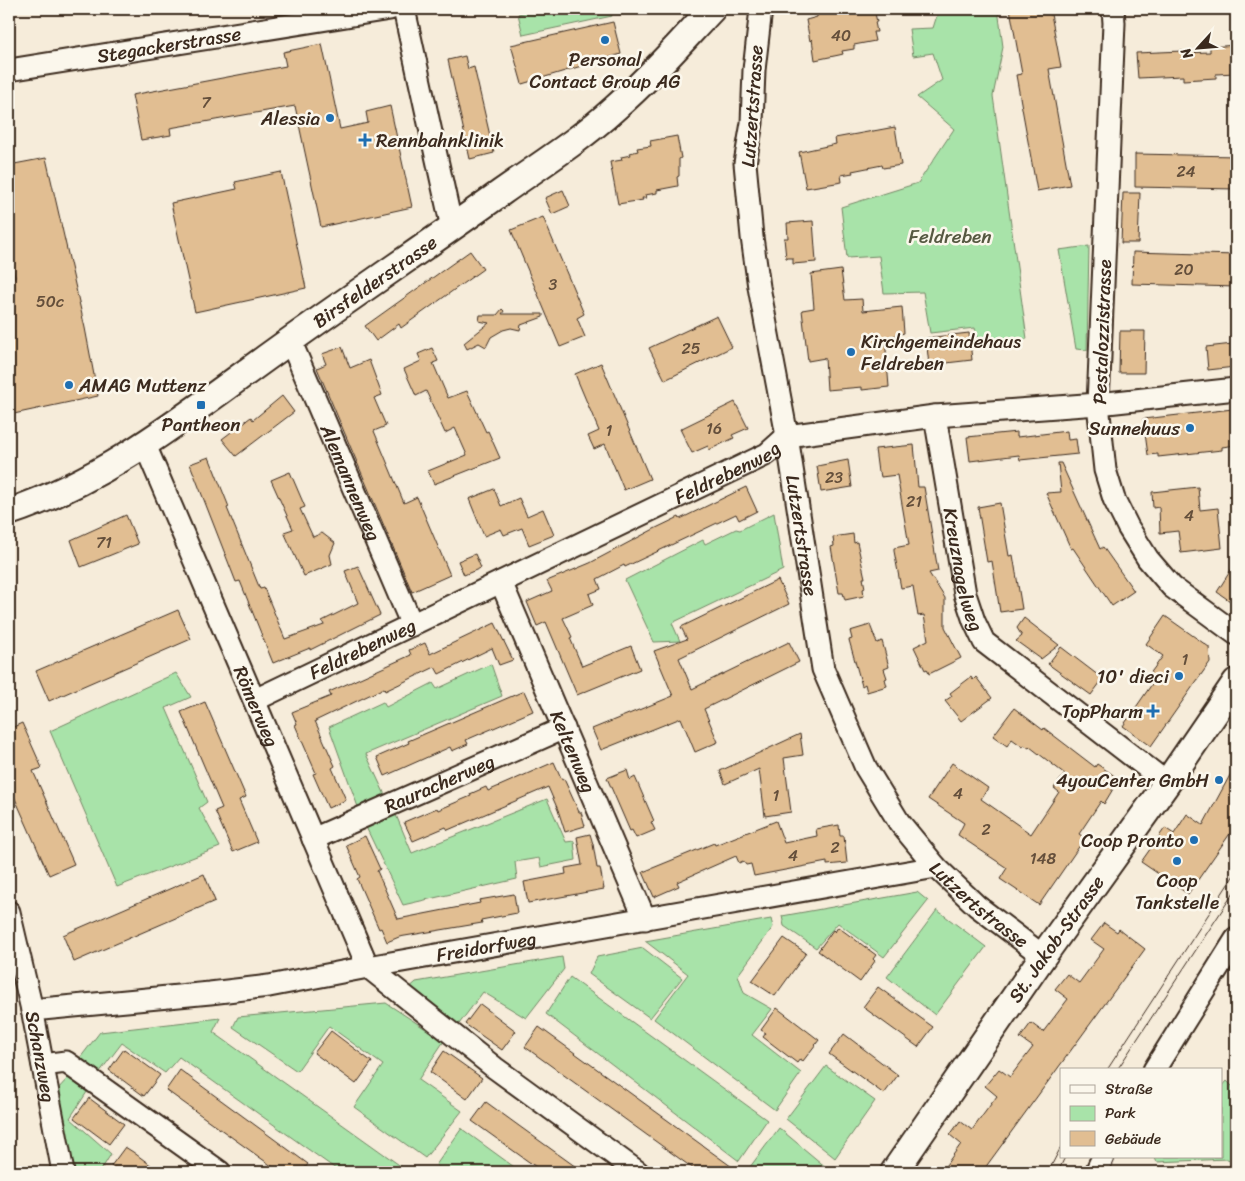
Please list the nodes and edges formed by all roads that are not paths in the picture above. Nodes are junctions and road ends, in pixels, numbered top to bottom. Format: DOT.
graph roads {
  1 [pos="390,9"];
  2 [pos="404,9"];
  3 [pos="712,9"];
  4 [pos="761,9"];
  5 [pos="1113,9"];
  6 [pos="9,70"];
  7 [pos="452,228"];
  8 [pos="290,340"];
  9 [pos="1236,389"];
  10 [pos="1098,404"];
  11 [pos="935,416"];
  12 [pos="787,436"];
  13 [pos="145,445"];
  14 [pos="9,512"];
  15 [pos="501,582"];
  16 [pos="412,625"];
  17 [pos="1236,634"];
  18 [pos="1236,682"];
  19 [pos="256,700"];
  20 [pos="564,728"];
  21 [pos="1167,784"];
  22 [pos="313,839"];
  23 [pos="936,867"];
  24 [pos="9,912"];
  25 [pos="645,919"];
  26 [pos="1236,938"];
  27 [pos="1044,956"];
  28 [pos="368,967"];
  29 [pos="32,1010"];
  30 [pos="42,1065"];
  31 [pos="1155,1068"];
  32 [pos="1103,1158"];
  33 [pos="63,1172"];
  34 [pos="220,1172"];
  35 [pos="638,1172"];
  36 [pos="894,1172"];
  37 [pos="1096,1172"];
  1 -- 6 [label="street, Stegackerstrasse"];
  2 -- 7 [label="street"];
  3 -- 7 [label="main road, Birsfelderstrasse"];
  4 -- 12 [label="street, Lutzertstrasse"];
  5 -- 10 [label="street, Pestalozzistrasse"];
  7 -- 8 [label="main road, Birsfelderstrasse"];
  8 -- 13 [label="main road, Birsfelderstrasse"];
  8 -- 16 [label="street, Alemannenweg"];
  9 -- 10 [label="street, Feldrebenweg"];
  10 -- 11 [label="street, Feldrebenweg"];
  10 -- 17 [label="street, Pestalozzistrasse"];
  11 -- 12 [label="street, Feldrebenweg"];
  11 -- 21 [label="street, Kreuznagelweg"];
  12 -- 15 [label="street, Feldrebenweg"];
  12 -- 23 [label="street, Lutzertstrasse"];
  13 -- 14 [label="main road, Birsfelderstrasse"];
  13 -- 19 [label="street, Römerweg"];
  15 -- 16 [label="street, Feldrebenweg"];
  15 -- 20 [label="street, Keltenweg"];
  16 -- 19 [label="street, Feldrebenweg"];
  18 -- 21 [label="main road, St. Jakob-Strasse"];
  19 -- 22 [label="street, Römerweg"];
  20 -- 22 [label="street, Rauracherweg"];
  20 -- 25 [label="street, Keltenweg"];
  21 -- 27 [label="main road, St. Jakob-Strasse"];
  22 -- 28 [label="street, Römerweg"];
  23 -- 25 [label="street, Freidorfweg"];
  23 -- 27 [label="street, Lutzertstrasse"];
  24 -- 29 [label="street, Schanzweg"];
  25 -- 28 [label="street, Freidorfweg"];
  26 -- 31 [label="street"];
  27 -- 36 [label="main road, St. Jakob-Strasse"];
  28 -- 29 [label="street, Freidorfweg"];
  28 -- 35 [label="street"];
  29 -- 30 [label="street, Schanzweg"];
  30 -- 33 [label="street, Schanzweg"];
  30 -- 34 [label="street"];
  32 -- 37 [label="street"];
}
